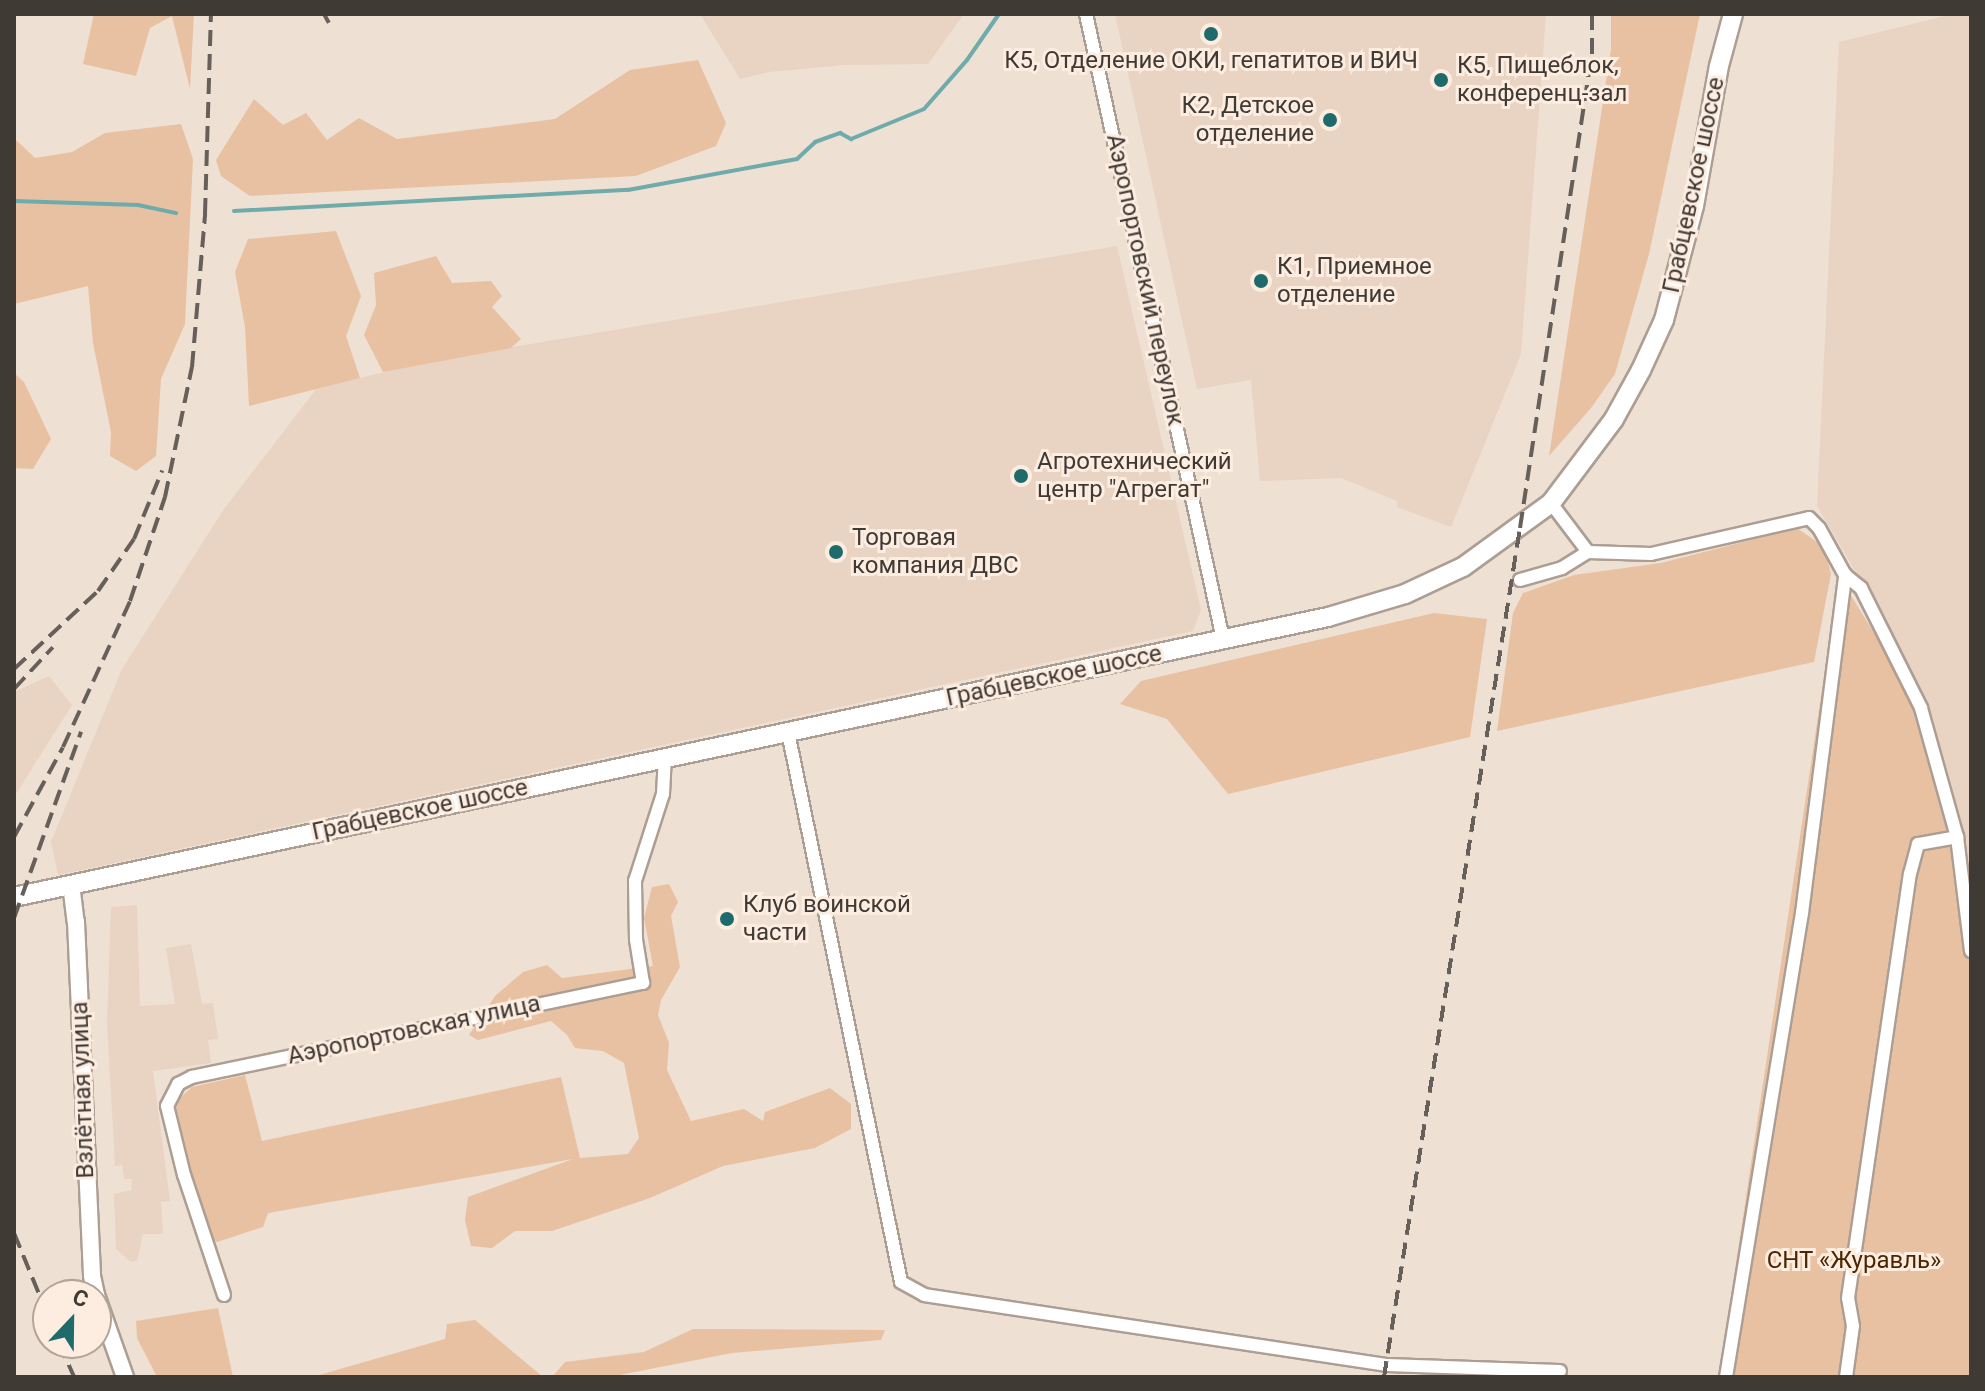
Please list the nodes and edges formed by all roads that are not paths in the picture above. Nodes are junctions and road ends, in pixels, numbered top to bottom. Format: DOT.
graph roads {
  1 [pos="1086,14"];
  2 [pos="1733,14"];
  3 [pos="1551,503"];
  4 [pos="1588,552"];
  5 [pos="1845,575"];
  6 [pos="1520,580"];
  7 [pos="1223,639"];
  8 [pos="788,732"];
  9 [pos="665,758"];
  10 [pos="1957,837"];
  11 [pos="71,884"];
  12 [pos="14,897"];
  13 [pos="1971,951"];
  14 [pos="93,1279"];
  15 [pos="224,1295"];
  16 [pos="112,1340"];
  17 [pos="1560,1371"];
  18 [pos="125,1377"];
  19 [pos="1726,1377"];
  20 [pos="1846,1377"];
  1 -- 7 [label="street, Аэропортовский переулок"];
  2 -- 3 [label="main road, Грабцевское шоссе"];
  3 -- 4 [label="street"];
  3 -- 7 [label="main road, Грабцевское шоссе"];
  4 -- 5 [label="street"];
  4 -- 6 [label="street"];
  5 -- 10 [label="street"];
  5 -- 19 [label="street"];
  7 -- 8 [label="main road, Грабцевское шоссе"];
  8 -- 9 [label="main road, Грабцевское шоссе"];
  8 -- 17 [label="street"];
  9 -- 11 [label="main road, Грабцевское шоссе"];
  9 -- 15 [label="street, Аэропортовская улица"];
  10 -- 13 [label="street"];
  10 -- 20 [label="street"];
  11 -- 12 [label="main road, Грабцевское шоссе"];
  11 -- 14 [label="street, Взлётная улица"];
  16 -- 18 [label="street, Взлётная улица"];
}
